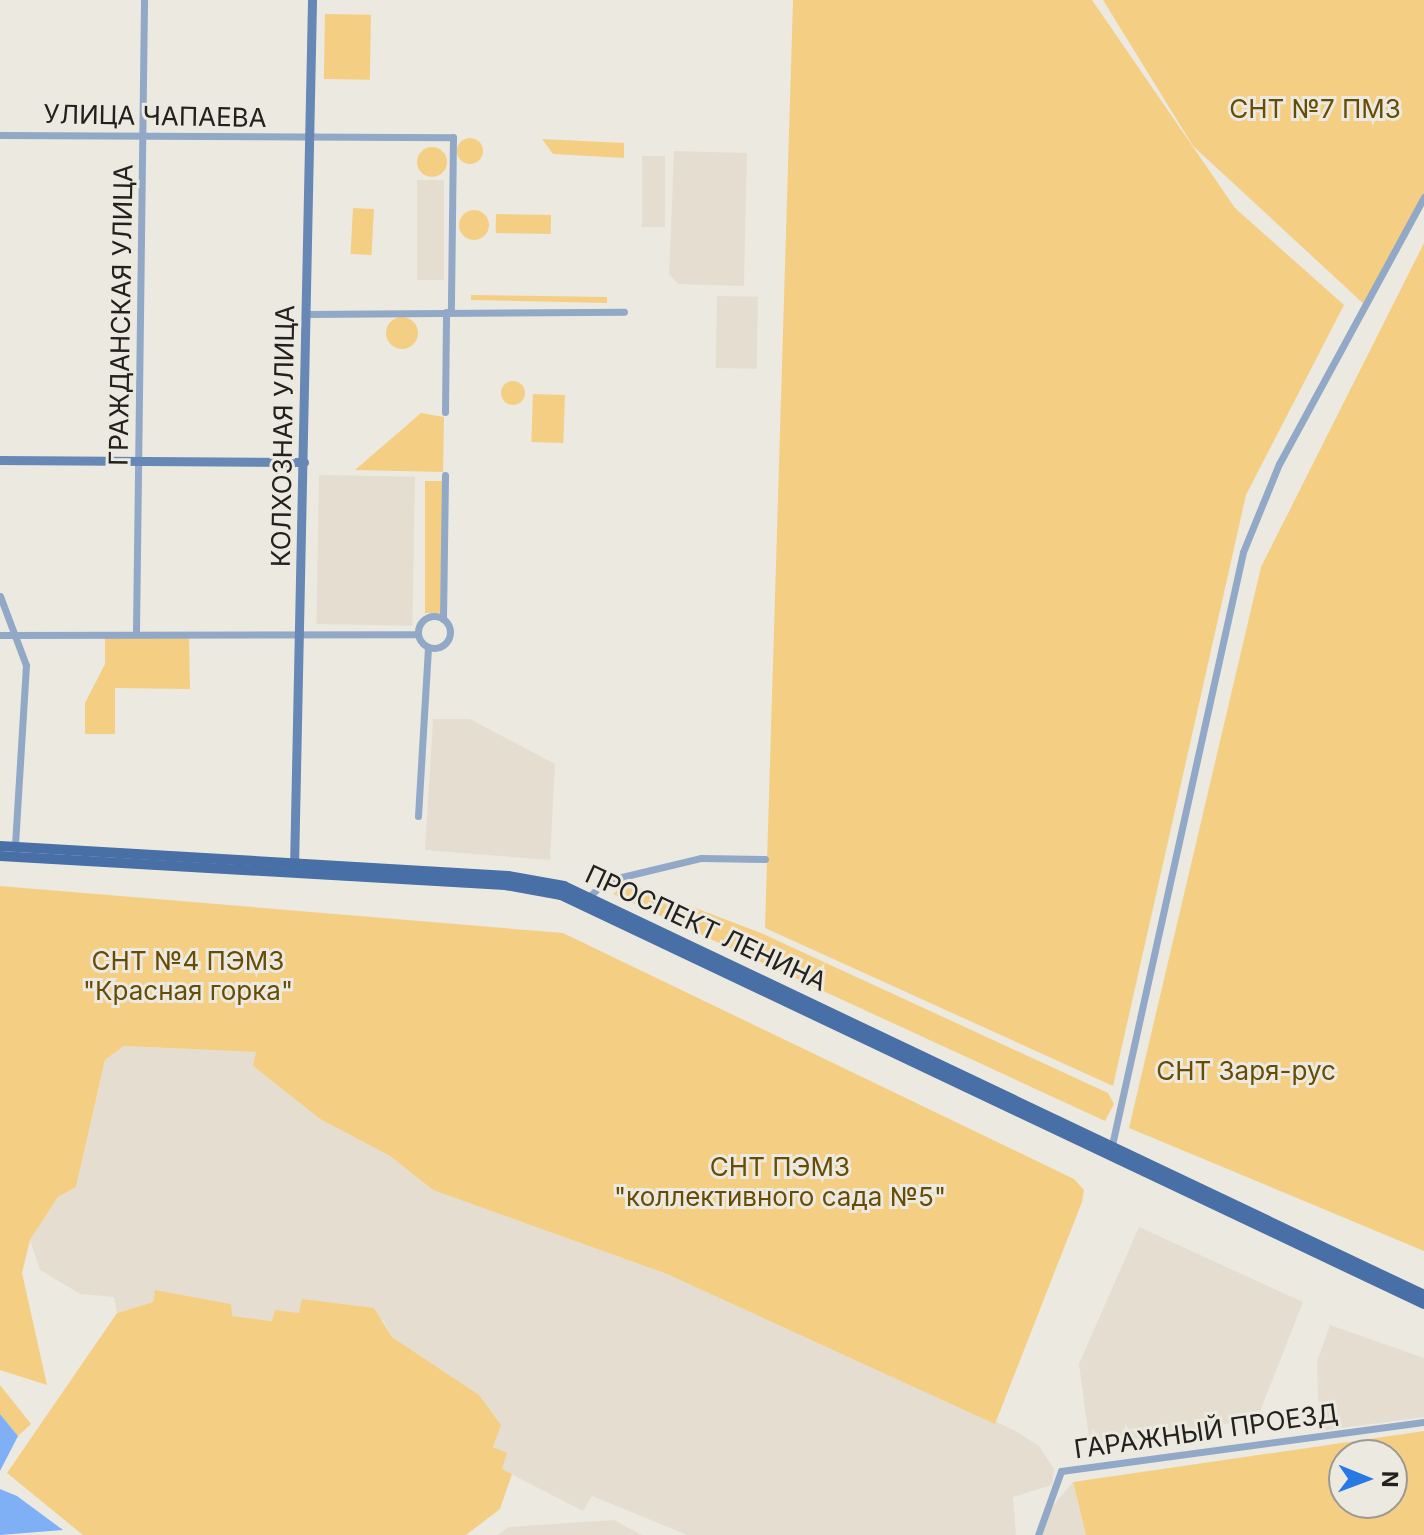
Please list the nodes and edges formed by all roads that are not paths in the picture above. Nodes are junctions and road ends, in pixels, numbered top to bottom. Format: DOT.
graph roads {
  1 [pos="144,0"];
  2 [pos="312,0"];
  3 [pos="143,134"];
  4 [pos="0,135"];
  5 [pos="309,136"];
  6 [pos="1424,197"];
  7 [pos="449,311"];
  8 [pos="624,312"];
  9 [pos="307,314"];
  10 [pos="445,412"];
  11 [pos="139,459"];
  12 [pos="0,460"];
  13 [pos="304,462"];
  14 [pos="445,475"];
  15 [pos="0,596"];
  16 [pos="443,619"];
  17 [pos="13,630"];
  18 [pos="136,631"];
  19 [pos="301,634"];
  20 [pos="418,634"];
  21 [pos="0,635"];
  22 [pos="428,647"];
  23 [pos="418,816"];
  24 [pos="0,846"];
  25 [pos="15,846"];
  26 [pos="0,856"];
  27 [pos="765,859"];
  28 [pos="294,867"];
  29 [pos="591,895"];
  30 [pos="1112,1145"];
  31 [pos="1120,1154"];
  32 [pos="1424,1295"];
  33 [pos="1424,1304"];
  34 [pos="1424,1422"];
  35 [pos="1038,1535"];
  1 -- 3 [label="street, ГРАЖДАНСКАЯ УЛИЦА"];
  2 -- 5 [label="street, КОЛХОЗНАЯ УЛИЦА"];
  3 -- 4 [label="street, УЛИЦА ЧАПАЕВА"];
  3 -- 5 [label="street, УЛИЦА ЧАПАЕВА"];
  3 -- 11 [label="street, ГРАЖДАНСКАЯ УЛИЦА"];
  5 -- 7 [label="street, УЛИЦА ЧАПАЕВА"];
  5 -- 9 [label="street, КОЛХОЗНАЯ УЛИЦА"];
  6 -- 30 [label="street"];
  7 -- 8 [label="street"];
  7 -- 9 [label="street"];
  7 -- 10 [label="street"];
  9 -- 13 [label="street, КОЛХОЗНАЯ УЛИЦА"];
  11 -- 12 [label="street"];
  11 -- 13 [label="street"];
  11 -- 18 [label="street, ГРАЖДАНСКАЯ УЛИЦА"];
  13 -- 19 [label="street, КОЛХОЗНАЯ УЛИЦА"];
  14 -- 16 [label="street"];
  15 -- 17 [label="street"];
  16 -- 20 [label="street"];
  16 -- 22 [label="street"];
  17 -- 18 [label="street"];
  17 -- 21 [label="street"];
  17 -- 25 [label="street"];
  18 -- 19 [label="street"];
  19 -- 20 [label="street"];
  19 -- 28 [label="street, КОЛХОЗНАЯ УЛИЦА"];
  20 -- 22 [label="street"];
  22 -- 23 [label="street"];
  24 -- 25 [label="main road, ПРОСПЕКТ ЛЕНИНА"];
  25 -- 28 [label="main road, ПРОСПЕКТ ЛЕНИНА"];
  26 -- 28 [label="main road, ПРОСПЕКТ ЛЕНИНА"];
  27 -- 29 [label="street"];
  28 -- 29 [label="main road, ПРОСПЕКТ ЛЕНИНА"];
  28 -- 31 [label="main road, ПРОСПЕКТ ЛЕНИНА"];
  29 -- 30 [label="main road, ПРОСПЕКТ ЛЕНИНА"];
  30 -- 31 [label="main road, ПРОСПЕКТ ЛЕНИНА"];
  31 -- 32 [label="main road"];
  31 -- 33 [label="main road"];
  34 -- 35 [label="street, ГАРАЖНЫЙ ПРОЕЗД"];
}
